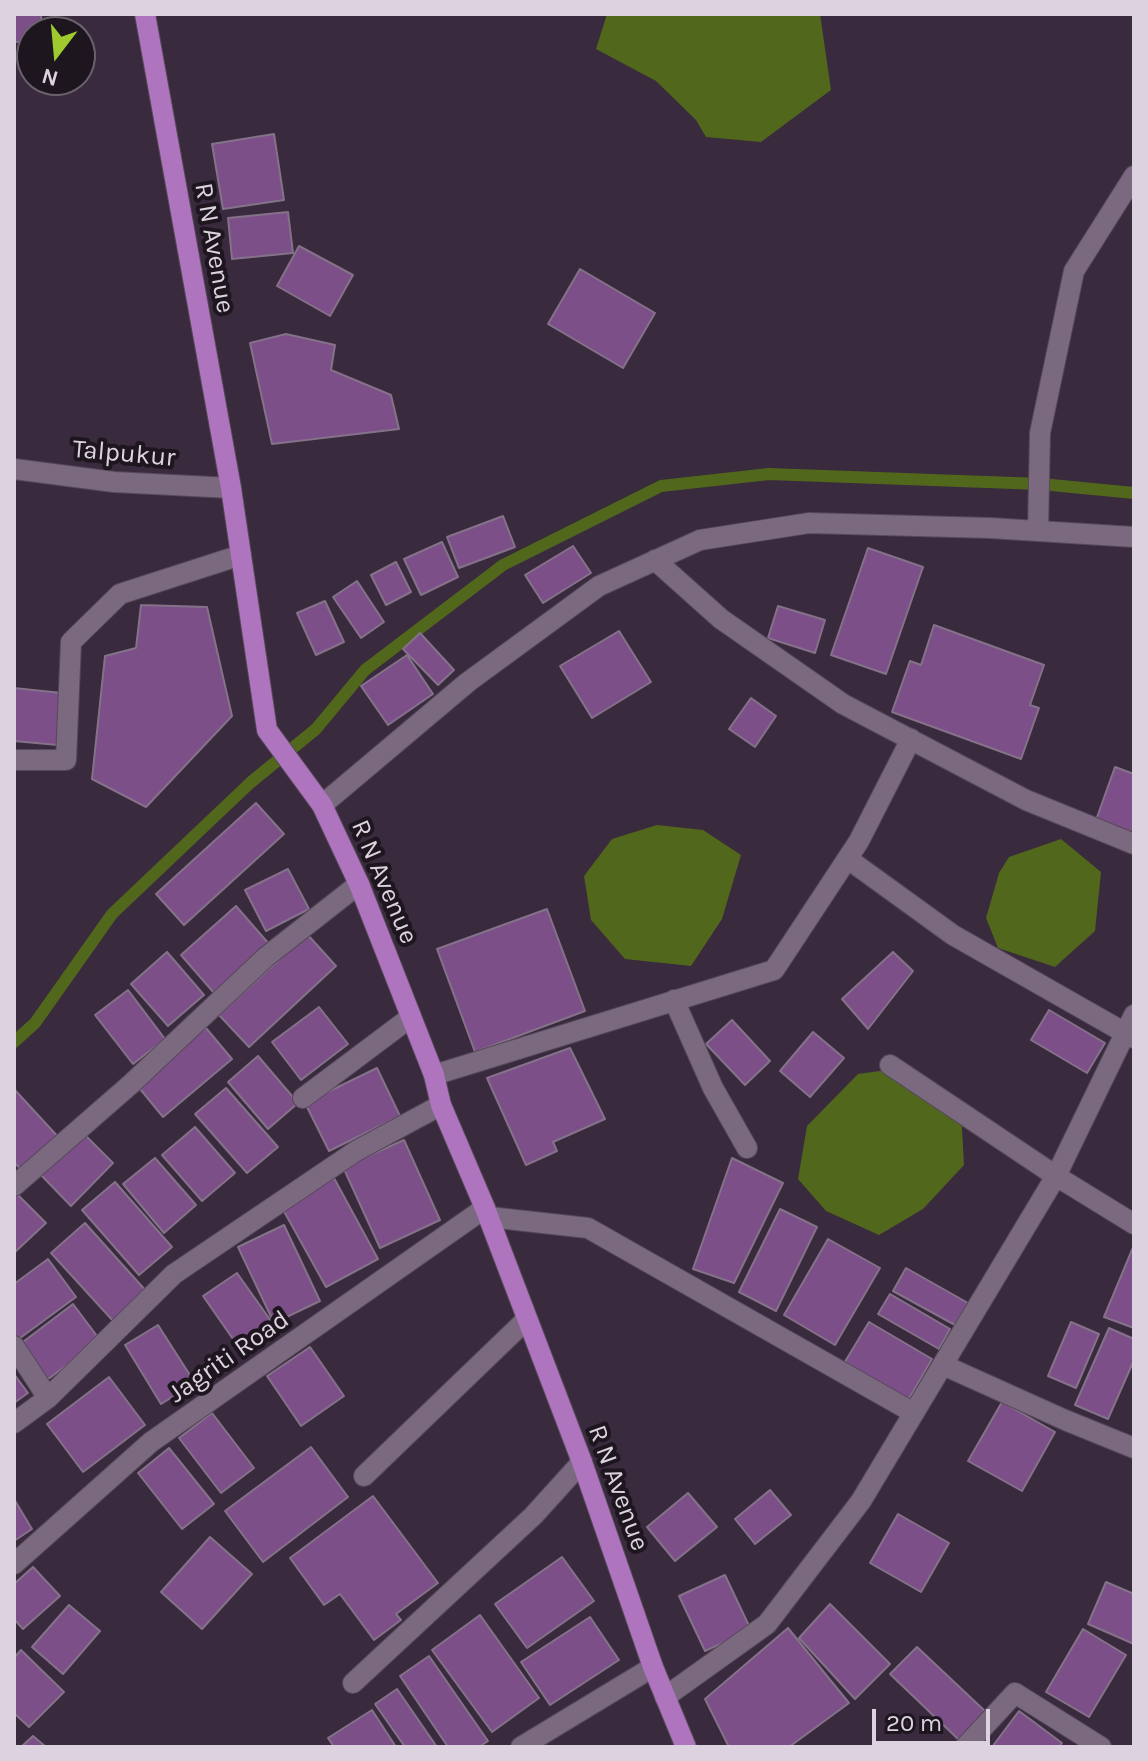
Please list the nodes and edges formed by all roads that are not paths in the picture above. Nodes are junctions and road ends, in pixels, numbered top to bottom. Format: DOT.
graph roads {
  1 [pos="145,14"];
  2 [pos="1134,176"];
  3 [pos="14,469"];
  4 [pos="231,488"];
  5 [pos="1038,531"];
  6 [pos="1134,537"];
  7 [pos="241,555"];
  8 [pos="655,560"];
  9 [pos="911,739"];
  10 [pos="14,760"];
  11 [pos="322,805"];
  12 [pos="1134,844"];
  13 [pos="848,859"];
  14 [pos="359,884"];
  15 [pos="674,1000"];
  16 [pos="411,1017"];
  17 [pos="1131,1029"];
  18 [pos="890,1065"];
  19 [pos="434,1075"];
  20 [pos="303,1098"];
  21 [pos="441,1105"];
  22 [pos="747,1148"];
  23 [pos="1056,1176"];
  24 [pos="14,1186"];
  25 [pos="487,1212"];
  26 [pos="1134,1224"];
  27 [pos="527,1319"];
  28 [pos="14,1346"];
  29 [pos="943,1365"];
  30 [pos="48,1398"];
  31 [pos="914,1413"];
  32 [pos="14,1423"];
  33 [pos="1134,1448"];
  34 [pos="582,1462"];
  35 [pos="364,1476"];
  36 [pos="14,1564"];
  37 [pos="653,1667"];
  38 [pos="353,1683"];
  39 [pos="665,1697"];
  40 [pos="521,1747"];
  41 [pos="686,1747"];
  42 [pos="965,1747"];
  43 [pos="1101,1747"];
  1 -- 4 [label="main road, R N Avenue"];
  2 -- 5 [label="street"];
  3 -- 4 [label="street, Talpukur"];
  4 -- 7 [label="main road, R N Avenue"];
  5 -- 6 [label="street"];
  5 -- 8 [label="street"];
  7 -- 10 [label="street"];
  7 -- 11 [label="main road, R N Avenue"];
  8 -- 9 [label="street"];
  8 -- 11 [label="street"];
  9 -- 12 [label="street"];
  9 -- 13 [label="street"];
  11 -- 14 [label="main road, R N Avenue"];
  13 -- 15 [label="street"];
  13 -- 17 [label="street"];
  14 -- 16 [label="main road, R N Avenue"];
  14 -- 24 [label="street"];
  15 -- 19 [label="street"];
  15 -- 22 [label="street"];
  16 -- 19 [label="main road, R N Avenue"];
  16 -- 20 [label="street"];
  17 -- 23 [label="street"];
  18 -- 23 [label="street"];
  19 -- 21 [label="main road, R N Avenue"];
  21 -- 25 [label="main road, R N Avenue"];
  21 -- 30 [label="street"];
  23 -- 26 [label="street"];
  23 -- 29 [label="street"];
  25 -- 27 [label="main road, R N Avenue"];
  25 -- 31 [label="street"];
  25 -- 36 [label="street, Jagriti Road"];
  27 -- 34 [label="main road, R N Avenue"];
  27 -- 35 [label="street"];
  28 -- 30 [label="street"];
  29 -- 31 [label="street"];
  29 -- 33 [label="street"];
  30 -- 32 [label="street"];
  31 -- 39 [label="street"];
  34 -- 37 [label="main road, R N Avenue"];
  34 -- 38 [label="street"];
  37 -- 39 [label="main road, R N Avenue"];
  37 -- 40 [label="street"];
  39 -- 41 [label="main road, R N Avenue"];
  42 -- 43 [label="street"];
}
